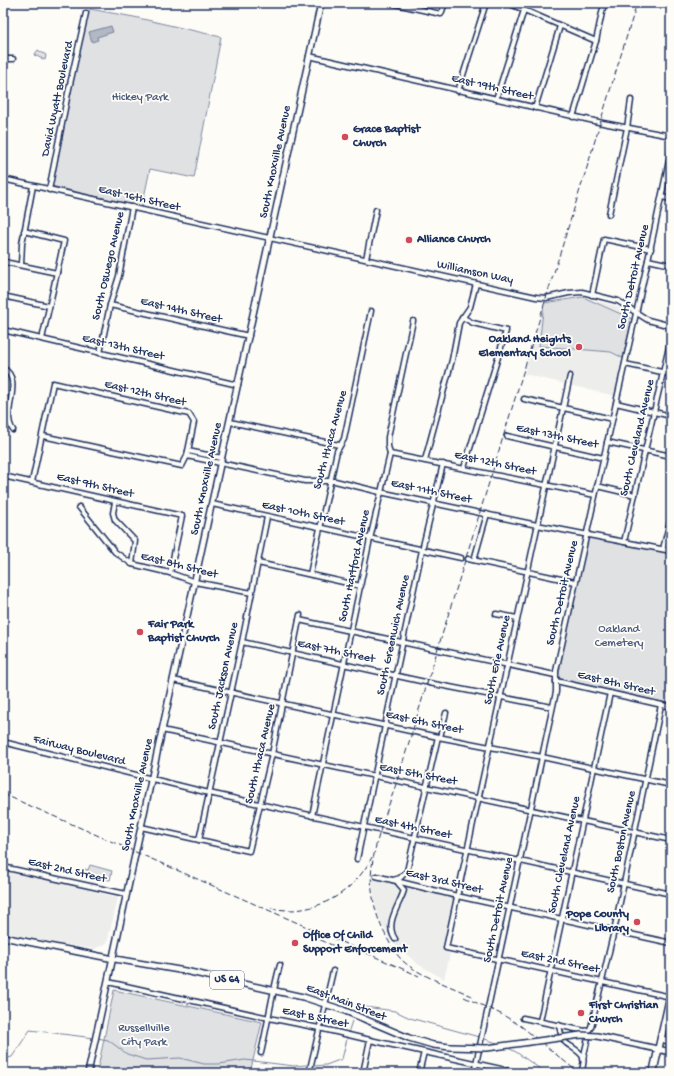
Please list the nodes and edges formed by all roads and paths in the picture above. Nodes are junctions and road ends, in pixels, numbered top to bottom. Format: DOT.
graph roads {
  1 [pos="321,3"];
  2 [pos="391,3"];
  3 [pos="445,3"];
  4 [pos="486,3"];
  5 [pos="508,3"];
  6 [pos="604,3"];
  7 [pos="405,4"];
  8 [pos="524,10"];
  9 [pos="86,13"];
  10 [pos="560,26"];
  11 [pos="596,41"];
  12 [pos="309,56"];
  13 [pos="13,59"];
  14 [pos="3,64"];
  15 [pos="458,91"];
  16 [pos="496,99"];
  17 [pos="631,100"];
  18 [pos="535,108"];
  19 [pos="573,116"];
  20 [pos="627,128"];
  21 [pos="671,136"];
  22 [pos="671,151"];
  23 [pos="3,179"];
  24 [pos="33,186"];
  25 [pos="49,190"];
  26 [pos="662,197"];
  27 [pos="671,199"];
  28 [pos="132,207"];
  29 [pos="376,210"];
  30 [pos="609,214"];
  31 [pos="24,231"];
  32 [pos="270,239"];
  33 [pos="651,249"];
  34 [pos="366,259"];
  35 [pos="3,260"];
  36 [pos="648,260"];
  37 [pos="21,265"];
  38 [pos="671,265"];
  39 [pos="57,273"];
  40 [pos="476,284"];
  41 [pos="592,295"];
  42 [pos="3,296"];
  43 [pos="110,305"];
  44 [pos="49,306"];
  45 [pos="371,311"];
  46 [pos="636,313"];
  47 [pos="462,317"];
  48 [pos="413,321"];
  49 [pos="671,326"];
  50 [pos="3,330"];
  51 [pos="249,336"];
  52 [pos="671,338"];
  53 [pos="42,339"];
  54 [pos="100,352"];
  55 [pos="625,364"];
  56 [pos="3,368"];
  57 [pos="664,372"];
  58 [pos="671,374"];
  59 [pos="570,376"];
  60 [pos="238,385"];
  61 [pos="524,399"];
  62 [pos="616,403"];
  63 [pos="563,408"];
  64 [pos="654,412"];
  65 [pos="671,416"];
  66 [pos="612,419"];
  67 [pos="230,422"];
  68 [pos="13,430"];
  69 [pos="43,436"];
  70 [pos="507,436"];
  71 [pos="607,442"];
  72 [pos="339,445"];
  73 [pos="554,447"];
  74 [pos="645,450"];
  75 [pos="188,451"];
  76 [pos="390,454"];
  77 [pos="187,456"];
  78 [pos="671,456"];
  79 [pos="603,458"];
  80 [pos="425,460"];
  81 [pos="221,461"];
  82 [pos="443,464"];
  83 [pos="464,468"];
  84 [pos="3,476"];
  85 [pos="330,481"];
  86 [pos="32,482"];
  87 [pos="546,485"];
  88 [pos="597,486"];
  89 [pos="380,492"];
  90 [pos="595,495"];
  91 [pos="635,495"];
  92 [pos="115,502"];
  93 [pos="434,503"];
  94 [pos="212,504"];
  95 [pos="79,507"];
  96 [pos="487,514"];
  97 [pos="267,517"];
  98 [pos="671,517"];
  99 [pos="537,525"];
  100 [pos="320,528"];
  101 [pos="586,534"];
  102 [pos="370,539"];
  103 [pos="624,542"];
  104 [pos="422,550"];
  105 [pos="663,550"];
  106 [pos="671,551"];
  107 [pos="461,558"];
  108 [pos="468,559"];
  109 [pos="474,560"];
  110 [pos="258,563"];
  111 [pos="132,564"];
  112 [pos="527,572"];
  113 [pos="170,574"];
  114 [pos="310,574"];
  115 [pos="195,582"];
  116 [pos="576,582"];
  117 [pos="361,586"];
  118 [pos="252,594"];
  119 [pos="496,614"];
  120 [pos="300,615"];
  121 [pos="518,618"];
  122 [pos="299,620"];
  123 [pos="351,632"];
  124 [pos="242,642"];
  125 [pos="404,642"];
  126 [pos="293,653"];
  127 [pos="345,664"];
  128 [pos="508,664"];
  129 [pos="396,675"];
  130 [pos="555,675"];
  131 [pos="173,680"];
  132 [pos="556,681"];
  133 [pos="231,693"];
  134 [pos="610,693"];
  135 [pos="501,696"];
  136 [pos="282,704"];
  137 [pos="661,705"];
  138 [pos="552,707"];
  139 [pos="671,708"];
  140 [pos="446,713"];
  141 [pos="334,714"];
  142 [pos="385,725"];
  143 [pos="162,730"];
  144 [pos="439,737"];
  145 [pos="3,742"];
  146 [pos="220,742"];
  147 [pos="490,746"];
  148 [pos="272,754"];
  149 [pos="542,757"];
  150 [pos="323,765"];
  151 [pos="594,768"];
  152 [pos="374,776"];
  153 [pos="151,779"];
  154 [pos="645,779"];
  155 [pos="671,785"];
  156 [pos="426,786"];
  157 [pos="209,793"];
  158 [pos="479,798"];
  159 [pos="259,804"];
  160 [pos="531,809"];
  161 [pos="312,816"];
  162 [pos="583,821"];
  163 [pos="141,827"];
  164 [pos="364,827"];
  165 [pos="635,832"];
  166 [pos="415,838"];
  167 [pos="199,840"];
  168 [pos="671,840"];
  169 [pos="468,850"];
  170 [pos="357,859"];
  171 [pos="520,861"];
  172 [pos="3,867"];
  173 [pos="571,872"];
  174 [pos="376,876"];
  175 [pos="391,881"];
  176 [pos="398,882"];
  177 [pos="623,884"];
  178 [pos="126,894"];
  179 [pos="671,894"];
  180 [pos="457,896"];
  181 [pos="510,908"];
  182 [pos="561,919"];
  183 [pos="614,931"];
  184 [pos="3,937"];
  185 [pos="395,940"];
  186 [pos="671,943"];
  187 [pos="446,948"];
  188 [pos="113,958"];
  189 [pos="498,959"];
  190 [pos="280,965"];
  191 [pos="333,971"];
  192 [pos="550,971"];
  193 [pos="108,982"];
  194 [pos="602,982"];
  195 [pos="273,990"];
  196 [pos="671,996"];
  197 [pos="324,1003"];
  198 [pos="269,1018"];
  199 [pos="523,1018"];
  200 [pos="540,1021"];
  201 [pos="559,1025"];
  202 [pos="319,1028"];
  203 [pos="590,1028"];
  204 [pos="661,1038"];
  205 [pos="370,1040"];
  206 [pos="671,1043"];
  207 [pos="658,1049"];
  208 [pos="424,1052"];
  209 [pos="671,1052"];
  210 [pos="261,1053"];
  211 [pos="583,1059"];
  212 [pos="476,1064"];
  213 [pos="88,1073"];
  214 [pos="309,1073"];
  215 [pos="363,1073"];
  216 [pos="419,1073"];
  217 [pos="474,1073"];
  218 [pos="518,1073"];
  219 [pos="581,1073"];
  220 [pos="653,1073"];
  1 -- 12 [label="main road, South Knoxville Avenue"];
  2 -- 7 [label="street"];
  3 -- 7 [label="street"];
  4 -- 15 [label="street"];
  5 -- 8 [label="street"];
  6 -- 11 [label="street"];
  8 -- 10 [label="street"];
  8 -- 16 [label="street"];
  9 -- 25 [label="street, David Wyatt Boulevard"];
  10 -- 11 [label="street"];
  10 -- 18 [label="street"];
  11 -- 19 [label="street"];
  12 -- 15 [label="street, East 19th Street"];
  12 -- 32 [label="main road, South Knoxville Avenue"];
  13 -- 14 [label="street"];
  15 -- 16 [label="street, East 19th Street"];
  16 -- 18 [label="street, East 19th Street"];
  17 -- 20 [label="street"];
  18 -- 19 [label="street, East 19th Street"];
  19 -- 20 [label="street, East 19th Street"];
  20 -- 21 [label="street, East 19th Street"];
  20 -- 30 [label="street"];
  22 -- 26 [label="street, South Detroit Avenue"];
  23 -- 24 [label="street, East 16th Street"];
  24 -- 25 [label="street, East 16th Street"];
  24 -- 31 [label="street"];
  25 -- 28 [label="street, East 16th Street"];
  26 -- 27 [label="street"];
  26 -- 33 [label="street, South Detroit Avenue"];
  28 -- 32 [label="street, East 16th Street"];
  28 -- 43 [label="street, South Oswego Avenue"];
  29 -- 34 [label="street"];
  31 -- 37 [label="street"];
  31 -- 39 [label="street"];
  32 -- 34 [label="street, Williamson Way"];
  32 -- 51 [label="main road, South Knoxville Avenue"];
  33 -- 36 [label="street, South Detroit Avenue"];
  33 -- 41 [label="street"];
  34 -- 40 [label="street, Williamson Way"];
  35 -- 37 [label="street"];
  36 -- 38 [label="street"];
  36 -- 46 [label="street, South Detroit Avenue"];
  37 -- 39 [label="street"];
  39 -- 44 [label="street"];
  40 -- 41 [label="street, Williamson Way"];
  40 -- 47 [label="street"];
  41 -- 46 [label="street, Williamson Way"];
  42 -- 44 [label="street"];
  43 -- 51 [label="street, East 14th Street"];
  43 -- 54 [label="street, South Oswego Avenue"];
  44 -- 53 [label="street"];
  45 -- 72 [label="street, South Ithaca Avenue"];
  46 -- 49 [label="street, Williamson Way"];
  46 -- 55 [label="street, South Detroit Avenue"];
  47 -- 80 [label="street"];
  47 -- 83 [label="street"];
  48 -- 76 [label="street, South Hartford Avenue"];
  50 -- 53 [label="street, East 13th Street"];
  51 -- 60 [label="main road, South Knoxville Avenue"];
  52 -- 57 [label="street, South Cleveland Avenue"];
  53 -- 54 [label="street, East 13th Street"];
  54 -- 60 [label="street, East 13th Street"];
  55 -- 57 [label="street"];
  55 -- 62 [label="street, South Detroit Avenue"];
  56 -- 68 [label="street"];
  57 -- 58 [label="street"];
  57 -- 64 [label="street, South Cleveland Avenue"];
  59 -- 63 [label="street, South Erie Avenue"];
  60 -- 67 [label="main road, South Knoxville Avenue"];
  61 -- 63 [label="street"];
  62 -- 64 [label="street"];
  62 -- 66 [label="street, South Detroit Avenue"];
  63 -- 66 [label="street"];
  63 -- 73 [label="street, South Erie Avenue"];
  64 -- 65 [label="street"];
  64 -- 74 [label="street, South Cleveland Avenue"];
  66 -- 71 [label="street, South Detroit Avenue"];
  67 -- 72 [label="street"];
  67 -- 81 [label="main road, South Knoxville Avenue"];
  69 -- 75 [label="street, East 12th Street"];
  69 -- 77 [label="street"];
  69 -- 86 [label="street"];
  70 -- 73 [label="street, East 13th Street"];
  71 -- 74 [label="street, East 13th Street"];
  71 -- 79 [label="street, South Detroit Avenue"];
  72 -- 85 [label="street, South Ithaca Avenue"];
  73 -- 79 [label="street, East 13th Street"];
  73 -- 87 [label="street, South Erie Avenue"];
  74 -- 78 [label="street, East 13th Street"];
  74 -- 91 [label="street, South Cleveland Avenue"];
  75 -- 77 [label="street, East 12th Street"];
  75 -- 81 [label="street, East 11th Street"];
  76 -- 80 [label="street, East 12th Street"];
  76 -- 89 [label="street, South Hartford Avenue"];
  77 -- 81 [label="street, East 11th Street"];
  79 -- 88 [label="street, South Detroit Avenue"];
  80 -- 82 [label="street, East 12th Street"];
  81 -- 85 [label="street, East 11th Street"];
  81 -- 94 [label="main road, South Knoxville Avenue"];
  82 -- 83 [label="street, East 12th Street"];
  82 -- 93 [label="street, South Greenwich Avenue"];
  83 -- 87 [label="street, East 12th Street"];
  84 -- 86 [label="street, East 9th Street"];
  85 -- 89 [label="street, East 11th Street"];
  85 -- 100 [label="street, South Ithaca Avenue"];
  86 -- 92 [label="street, East 9th Street"];
  87 -- 90 [label="street, East 12th Street"];
  87 -- 99 [label="street, South Erie Avenue"];
  88 -- 90 [label="street, South Detroit Avenue"];
  88 -- 91 [label="street"];
  89 -- 93 [label="street, East 11th Street"];
  89 -- 102 [label="street, South Hartford Avenue"];
  90 -- 101 [label="street, South Detroit Avenue"];
  91 -- 103 [label="street, South Cleveland Avenue"];
  92 -- 111 [label="street"];
  92 -- 113 [label="street, East 9th Street"];
  93 -- 96 [label="street, East 11th Street"];
  93 -- 104 [label="street, South Greenwich Avenue"];
  94 -- 97 [label="street, East 10th Street"];
  94 -- 115 [label="main road, South Knoxville Avenue"];
  95 -- 111 [label="street, East 8th Street"];
  96 -- 99 [label="street, East 11th Street"];
  96 -- 109 [label="street"];
  97 -- 100 [label="street, East 10th Street"];
  97 -- 110 [label="street, South Jackson Avenue"];
  98 -- 105 [label="street"];
  99 -- 101 [label="street, East 11th Street"];
  99 -- 112 [label="street, South Erie Avenue"];
  100 -- 102 [label="street, East 10th Street"];
  100 -- 114 [label="street, South Ithaca Avenue"];
  101 -- 103 [label="street, East 11th Street"];
  101 -- 116 [label="street, South Detroit Avenue"];
  102 -- 104 [label="street, East 10th Street"];
  102 -- 117 [label="street, South Hartford Avenue"];
  103 -- 105 [label="street, East 11th Street"];
  104 -- 107 [label="street, East 10th Street"];
  104 -- 125 [label="street, South Greenwich Avenue"];
  105 -- 106 [label="street, East 11th Street"];
  108 -- 109 [label="street"];
  109 -- 112 [label="street"];
  110 -- 114 [label="street"];
  110 -- 118 [label="street, South Jackson Avenue"];
  111 -- 113 [label="street, East 8th Street"];
  112 -- 116 [label="street"];
  112 -- 121 [label="street, South Erie Avenue"];
  113 -- 115 [label="street, East 8th Street"];
  114 -- 117 [label="street"];
  115 -- 118 [label="street, East 8th Street"];
  115 -- 131 [label="main road, South Knoxville Avenue"];
  116 -- 130 [label="street, South Detroit Avenue"];
  117 -- 123 [label="street, South Hartford Avenue"];
  118 -- 124 [label="street, South Jackson Avenue"];
  119 -- 121 [label="street"];
  120 -- 122 [label="street, South Ithaca Avenue"];
  121 -- 128 [label="street, South Erie Avenue"];
  122 -- 123 [label="street"];
  122 -- 126 [label="street, South Ithaca Avenue"];
  123 -- 125 [label="street"];
  123 -- 127 [label="street, South Hartford Avenue"];
  124 -- 126 [label="street, East 7th Street"];
  124 -- 133 [label="street, South Jackson Avenue"];
  125 -- 128 [label="street"];
  125 -- 129 [label="street, South Greenwich Avenue"];
  126 -- 127 [label="street, East 7th Street"];
  126 -- 136 [label="street, South Ithaca Avenue"];
  127 -- 129 [label="street, East 7th Street"];
  127 -- 141 [label="street, South Hartford Avenue"];
  128 -- 130 [label="street"];
  128 -- 135 [label="street, South Erie Avenue"];
  129 -- 135 [label="street, East 7th Street"];
  129 -- 142 [label="street, South Greenwich Avenue"];
  130 -- 132 [label="street, South Detroit Avenue"];
  131 -- 133 [label="street, East 6th Street"];
  131 -- 143 [label="main road, South Knoxville Avenue"];
  132 -- 134 [label="street, East 8th Street"];
  132 -- 138 [label="street, South Detroit Avenue"];
  133 -- 136 [label="street, East 6th Street"];
  133 -- 146 [label="street, South Jackson Avenue"];
  134 -- 137 [label="street, East 8th Street"];
  134 -- 151 [label="street, South Cleveland Avenue"];
  135 -- 138 [label="street, East 7th Street"];
  135 -- 147 [label="street, South Erie Avenue"];
  136 -- 141 [label="street, East 6th Street"];
  136 -- 148 [label="street, South Ithaca Avenue"];
  137 -- 139 [label="street, East 8th Street"];
  137 -- 154 [label="street, South Boston Avenue"];
  138 -- 149 [label="street, South Detroit Avenue"];
  140 -- 144 [label="street"];
  141 -- 142 [label="street, East 6th Street"];
  141 -- 150 [label="street, South Hartford Avenue"];
  142 -- 144 [label="street, East 6th Street"];
  142 -- 152 [label="street, South Greenwich Avenue"];
  143 -- 146 [label="street, East 5th Street"];
  143 -- 153 [label="main road, South Knoxville Avenue"];
  144 -- 147 [label="street, East 6th Street"];
  144 -- 156 [label="street"];
  145 -- 153 [label="street, Fairway Boulevard"];
  146 -- 148 [label="street, East 5th Street"];
  146 -- 157 [label="street, South Jackson Avenue"];
  147 -- 149 [label="street, East 6th Street"];
  147 -- 158 [label="street, South Erie Avenue"];
  148 -- 150 [label="street, East 5th Street"];
  148 -- 159 [label="street, South Ithaca Avenue"];
  149 -- 151 [label="street, East 6th Street"];
  149 -- 160 [label="street, South Detroit Avenue"];
  150 -- 152 [label="street, East 5th Street"];
  150 -- 161 [label="street, South Hartford Avenue"];
  151 -- 154 [label="street, East 6th Street"];
  151 -- 162 [label="street, South Cleveland Avenue"];
  152 -- 156 [label="street, East 5th Street"];
  152 -- 164 [label="street, South Greenwich Avenue"];
  153 -- 157 [label="street, East 4th Street"];
  153 -- 163 [label="main road, South Knoxville Avenue"];
  154 -- 155 [label="street, East 6th Street"];
  154 -- 165 [label="street, South Boston Avenue"];
  156 -- 158 [label="street, East 5th Street"];
  156 -- 166 [label="street"];
  157 -- 159 [label="street, East 4th Street"];
  157 -- 167 [label="street, South Jackson Avenue"];
  158 -- 160 [label="street, East 5th Street"];
  158 -- 169 [label="street, South Erie Avenue"];
  159 -- 161 [label="street, East 4th Street"];
  159 -- 167 [label="street, South Ithaca Avenue"];
  160 -- 162 [label="street, East 5th Street"];
  160 -- 171 [label="street, South Detroit Avenue"];
  161 -- 164 [label="street, East 4th Street"];
  162 -- 165 [label="street, East 5th Street"];
  162 -- 173 [label="street, South Cleveland Avenue"];
  163 -- 167 [label="street"];
  163 -- 178 [label="main road, South Knoxville Avenue"];
  164 -- 166 [label="street, East 4th Street"];
  164 -- 170 [label="street, South Greenwich Avenue"];
  165 -- 168 [label="street, East 5th Street"];
  165 -- 177 [label="street, South Boston Avenue"];
  166 -- 169 [label="street, East 4th Street"];
  166 -- 175 [label="street"];
  169 -- 171 [label="street, East 4th Street"];
  169 -- 180 [label="street, South Erie Avenue"];
  171 -- 173 [label="street, East 4th Street"];
  171 -- 181 [label="street, South Detroit Avenue"];
  172 -- 178 [label="street, East 2nd Street"];
  173 -- 177 [label="street, East 4th Street"];
  173 -- 182 [label="street, South Cleveland Avenue"];
  174 -- 175 [label="street, East 3rd Street"];
  175 -- 176 [label="street, East 3rd Street"];
  176 -- 180 [label="street, East 3rd Street"];
  176 -- 185 [label="street"];
  177 -- 179 [label="street, East 4th Street"];
  177 -- 183 [label="street, South Boston Avenue"];
  178 -- 188 [label="main road, South Knoxville Avenue"];
  180 -- 181 [label="street, East 3rd Street"];
  180 -- 187 [label="street, South Erie Avenue"];
  181 -- 182 [label="street, East 3rd Street"];
  181 -- 189 [label="street, South Detroit Avenue"];
  182 -- 183 [label="street, East 3rd Street"];
  182 -- 192 [label="street, South Cleveland Avenue"];
  183 -- 186 [label="street, East 3rd Street"];
  183 -- 194 [label="street, South Boston Avenue"];
  184 -- 188 [label="main road, East Main Street / US 64"];
  187 -- 189 [label="street, East 2nd Street"];
  188 -- 193 [label="main road, South Knoxville Avenue"];
  188 -- 195 [label="main road, East Main Street / US 64"];
  189 -- 192 [label="street, East 2nd Street"];
  189 -- 212 [label="street, South Detroit Avenue"];
  190 -- 195 [label="street"];
  191 -- 197 [label="street"];
  192 -- 194 [label="street, East 2nd Street"];
  192 -- 200 [label="street, South Cleveland Avenue"];
  193 -- 198 [label="street, East B Street"];
  193 -- 213 [label="main road, South Knoxville Avenue"];
  194 -- 196 [label="street, East 2nd Street"];
  194 -- 203 [label="street, South Boston Avenue"];
  195 -- 197 [label="main road, East Main Street / US 64"];
  195 -- 198 [label="street"];
  196 -- 204 [label="highway"];
  197 -- 202 [label="street"];
  197 -- 207 [label="main road, East Main Street / US 64, bridge"];
  198 -- 202 [label="street, East B Street"];
  198 -- 210 [label="street"];
  199 -- 200 [label="street"];
  200 -- 201 [label="street"];
  201 -- 203 [label="street"];
  201 -- 211 [label="street"];
  202 -- 205 [label="street, East B Street"];
  202 -- 214 [label="street"];
  203 -- 211 [label="street, South Boston Avenue"];
  204 -- 206 [label="main road"];
  204 -- 207 [label="highway"];
  205 -- 208 [label="street, East B Street"];
  205 -- 215 [label="street"];
  207 -- 209 [label="main road, US 64"];
  207 -- 220 [label="highway"];
  208 -- 212 [label="street, East B Street"];
  208 -- 216 [label="street"];
  211 -- 219 [label="street, South Boston Avenue"];
  212 -- 217 [label="street, South Detroit Avenue"];
  212 -- 218 [label="street, East B Street"];
}
